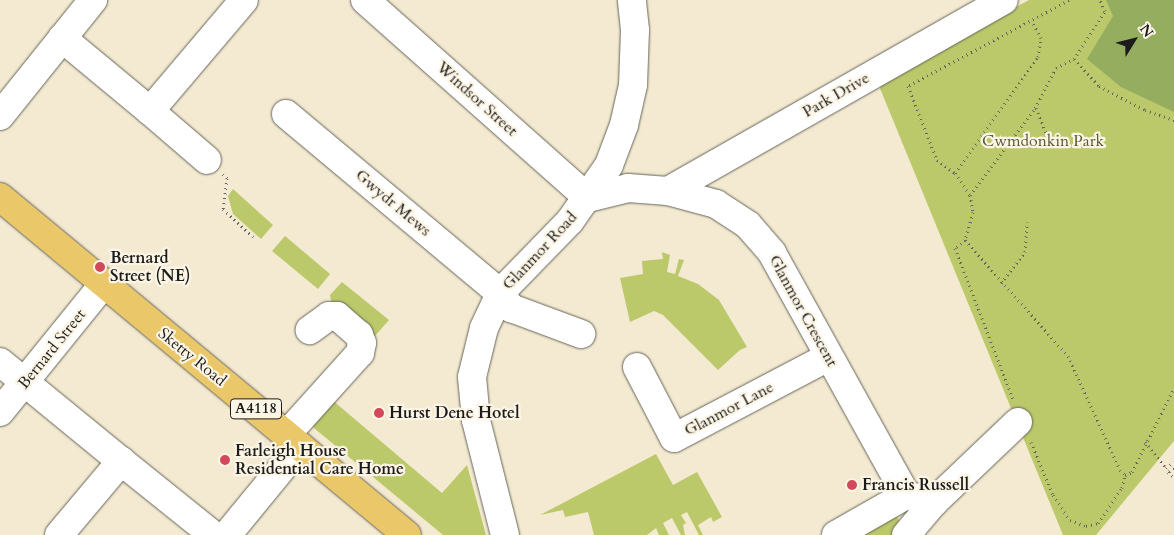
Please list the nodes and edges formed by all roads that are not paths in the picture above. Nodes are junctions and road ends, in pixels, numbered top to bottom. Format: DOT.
graph roads {
  1 [pos="244,0"];
  2 [pos="365,0"];
  3 [pos="632,0"];
  4 [pos="1004,0"];
  5 [pos="80,5"];
  6 [pos="960,11"];
  7 [pos="62,38"];
  8 [pos="150,111"];
  9 [pos="286,114"];
  10 [pos="0,116"];
  11 [pos="207,160"];
  12 [pos="668,191"];
  13 [pos="0,197"];
  14 [pos="588,198"];
  15 [pos="104,286"];
  16 [pos="500,293"];
  17 [pos="310,330"];
  18 [pos="581,334"];
  19 [pos="828,357"];
  20 [pos="0,362"];
  21 [pos="637,367"];
  22 [pos="24,382"];
  23 [pos="0,412"];
  24 [pos="1018,422"];
  25 [pos="293,440"];
  26 [pos="121,461"];
  27 [pos="906,495"];
  28 [pos="934,502"];
  29 [pos="59,535"];
  30 [pos="213,535"];
  31 [pos="227,535"];
  32 [pos="407,535"];
  33 [pos="505,535"];
  34 [pos="836,535"];
  35 [pos="906,535"];
  1 -- 8 [label="street"];
  2 -- 14 [label="street, Windsor Street"];
  3 -- 14 [label="street, Glanmor Road"];
  4 -- 6 [label="street, Park Drive"];
  5 -- 7 [label="street"];
  6 -- 12 [label="street, Park Drive"];
  7 -- 8 [label="street"];
  7 -- 10 [label="street"];
  8 -- 11 [label="street"];
  9 -- 16 [label="street, Gwydr Mews"];
  12 -- 14 [label="street, Glanmor Crescent"];
  12 -- 19 [label="street, Glanmor Crescent"];
  13 -- 15 [label="main road, Sketty Road / A4118"];
  14 -- 16 [label="street, Glanmor Road"];
  15 -- 22 [label="street, Bernard Street"];
  15 -- 25 [label="main road, Sketty Road / A4118"];
  16 -- 18 [label="street, Gwydr Mews"];
  16 -- 33 [label="street, Glanmor Road"];
  17 -- 25 [label="street"];
  19 -- 21 [label="street, Glanmor Lane"];
  19 -- 27 [label="street, Glanmor Crescent"];
  20 -- 22 [label="street"];
  22 -- 23 [label="street, Bernard Street"];
  22 -- 26 [label="street"];
  24 -- 28 [label="street"];
  25 -- 31 [label="street"];
  25 -- 32 [label="main road, Sketty Road / A4118"];
  26 -- 29 [label="street"];
  26 -- 30 [label="street"];
  27 -- 28 [label="street"];
  27 -- 34 [label="street"];
  28 -- 35 [label="street"];
}
